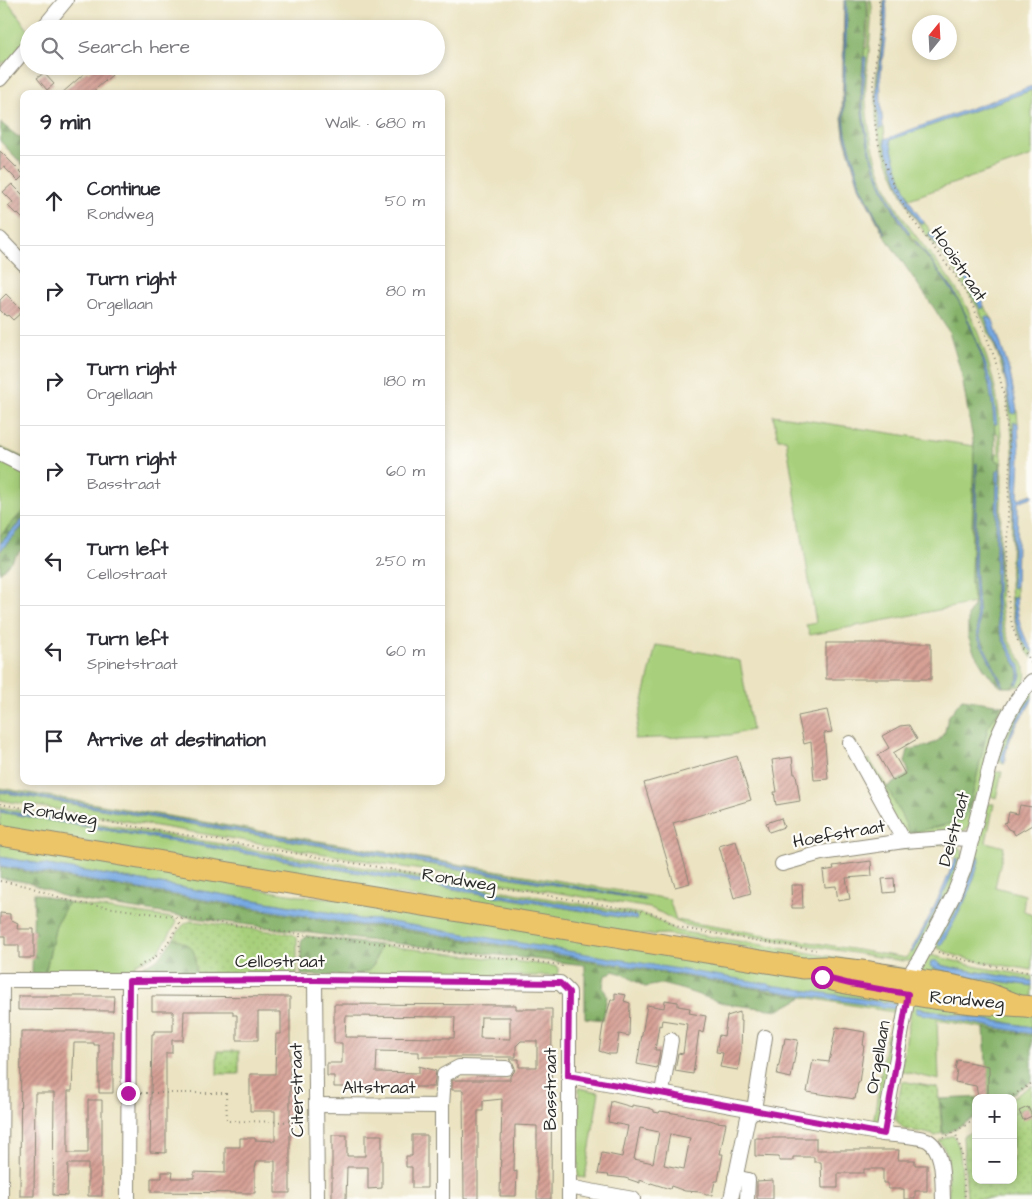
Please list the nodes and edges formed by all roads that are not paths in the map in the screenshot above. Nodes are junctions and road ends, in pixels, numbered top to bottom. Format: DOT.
graph roads {
  1 [pos="66,0"];
  2 [pos="49,20"];
  3 [pos="20,56"];
  4 [pos="0,79"];
  5 [pos="0,239"];
  6 [pos="20,260"];
  7 [pos="0,454"];
  8 [pos="20,464"];
  9 [pos="1032,681"];
  10 [pos="850,743"];
  11 [pos="0,835"];
  12 [pos="972,839"];
  13 [pos="904,841"];
  14 [pos="782,864"];
  15 [pos="1,980"];
  16 [pos="315,980"];
  17 [pos="133,981"];
  18 [pos="560,983"];
  19 [pos="909,986"];
  20 [pos="1023,1006"];
  21 [pos="765,1037"];
  22 [pos="671,1040"];
  23 [pos="506,1068"];
  24 [pos="568,1076"];
  25 [pos="662,1092"];
  26 [pos="316,1105"];
  27 [pos="442,1106"];
  28 [pos="754,1110"];
  29 [pos="0,1131"];
  30 [pos="884,1134"];
  31 [pos="735,1177"];
  32 [pos="569,1193"];
  33 [pos="1,1199"];
  34 [pos="128,1199"];
  35 [pos="317,1199"];
  36 [pos="442,1199"];
  37 [pos="634,1199"];
  38 [pos="731,1199"];
  39 [pos="747,1199"];
  40 [pos="943,1199"];
  1 -- 2 [label="street"];
  3 -- 4 [label="street"];
  5 -- 6 [label="street"];
  7 -- 8 [label="street"];
  9 -- 12 [label="street, Delstraat"];
  10 -- 13 [label="street, Hoefstraat"];
  11 -- 19 [label="main road, Rondweg"];
  12 -- 13 [label="street, Hoefstraat"];
  12 -- 19 [label="street, Delstraat"];
  13 -- 14 [label="street, Hoefstraat"];
  15 -- 17 [label="street, Cellostraat"];
  15 -- 29 [label="street"];
  16 -- 17 [label="street, Cellostraat"];
  16 -- 18 [label="street, Cellostraat"];
  16 -- 26 [label="street, Citerstraat"];
  17 -- 34 [label="street"];
  18 -- 24 [label="street, Basstraat"];
  19 -- 20 [label="main road, Rondweg"];
  19 -- 30 [label="street, Orgellaan"];
  21 -- 28 [label="street"];
  22 -- 25 [label="street"];
  23 -- 27 [label="street"];
  24 -- 25 [label="street"];
  24 -- 32 [label="street, Basstraat"];
  25 -- 28 [label="street"];
  26 -- 27 [label="street, Altstraat"];
  26 -- 35 [label="street, Citerstraat"];
  27 -- 36 [label="street"];
  28 -- 30 [label="street"];
  28 -- 31 [label="street"];
  29 -- 33 [label="street"];
  30 -- 40 [label="street"];
  31 -- 38 [label="street"];
  31 -- 39 [label="street"];
  32 -- 37 [label="street"];
}
